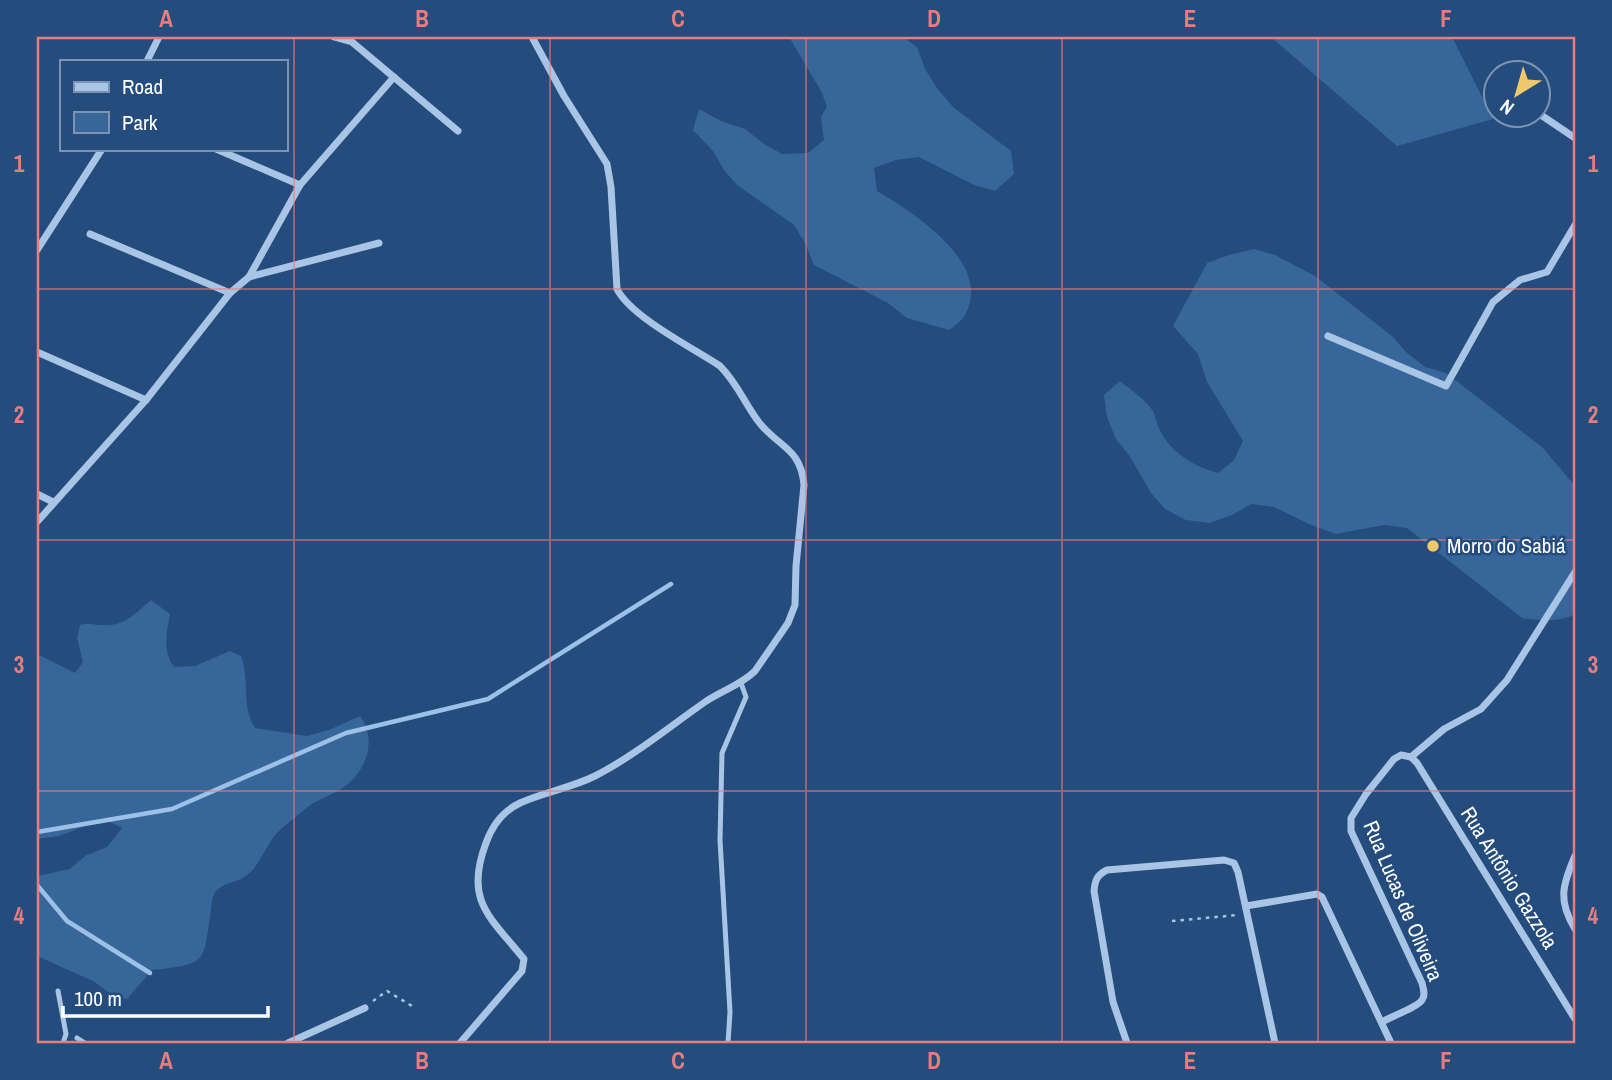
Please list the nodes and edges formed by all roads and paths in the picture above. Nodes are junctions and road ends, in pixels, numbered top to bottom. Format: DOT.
graph roads {
  1 [pos="159,37"];
  2 [pos="334,37"];
  3 [pos="533,37"];
  4 [pos="148,60"];
  5 [pos="394,77"];
  6 [pos="1552,122"];
  7 [pos="458,131"];
  8 [pos="1575,138"];
  9 [pos="101,150"];
  10 [pos="218,150"];
  11 [pos="300,185"];
  12 [pos="1575,225"];
  13 [pos="90,234"];
  14 [pos="379,243"];
  15 [pos="37,250"];
  16 [pos="249,277"];
  17 [pos="230,293"];
  18 [pos="1328,336"];
  19 [pos="37,352"];
  20 [pos="146,400"];
  21 [pos="37,494"];
  22 [pos="53,502"];
  23 [pos="37,522"];
  24 [pos="1575,572"];
  25 [pos="741,683"];
  26 [pos="1411,757"];
  27 [pos="1575,856"];
  28 [pos="1247,910"];
  29 [pos="1172,921"];
  30 [pos="1575,929"];
  31 [pos="58,991"];
  32 [pos="412,1006"];
  33 [pos="365,1008"];
  34 [pos="1575,1019"];
  35 [pos="1382,1022"];
  36 [pos="77,1038"];
  37 [pos="63,1043"];
  38 [pos="85,1043"];
  39 [pos="288,1043"];
  40 [pos="460,1043"];
  41 [pos="728,1043"];
  42 [pos="1127,1043"];
  43 [pos="1275,1043"];
  44 [pos="1391,1043"];
  1 -- 4 [label="street"];
  2 -- 5 [label="street"];
  3 -- 25 [label="street"];
  5 -- 7 [label="street"];
  5 -- 11 [label="street"];
  6 -- 8 [label="street"];
  9 -- 15 [label="street"];
  10 -- 11 [label="street"];
  11 -- 16 [label="street"];
  12 -- 18 [label="street"];
  13 -- 17 [label="street"];
  14 -- 16 [label="street"];
  16 -- 17 [label="street"];
  17 -- 20 [label="street"];
  19 -- 20 [label="street"];
  20 -- 22 [label="street"];
  21 -- 22 [label="street"];
  22 -- 23 [label="street"];
  24 -- 26 [label="street"];
  25 -- 40 [label="street"];
  25 -- 41 [label="lane"];
  26 -- 34 [label="street, Rua Antônio Gazzola"];
  26 -- 35 [label="street, Rua Lucas de Oliveira"];
  27 -- 30 [label="street"];
  28 -- 29 [label="path"];
  28 -- 35 [label="street"];
  28 -- 42 [label="street"];
  28 -- 43 [label="street"];
  31 -- 37 [label="lane"];
  32 -- 33 [label="path"];
  33 -- 39 [label="street"];
  35 -- 44 [label="street"];
  36 -- 38 [label="lane"];
}
